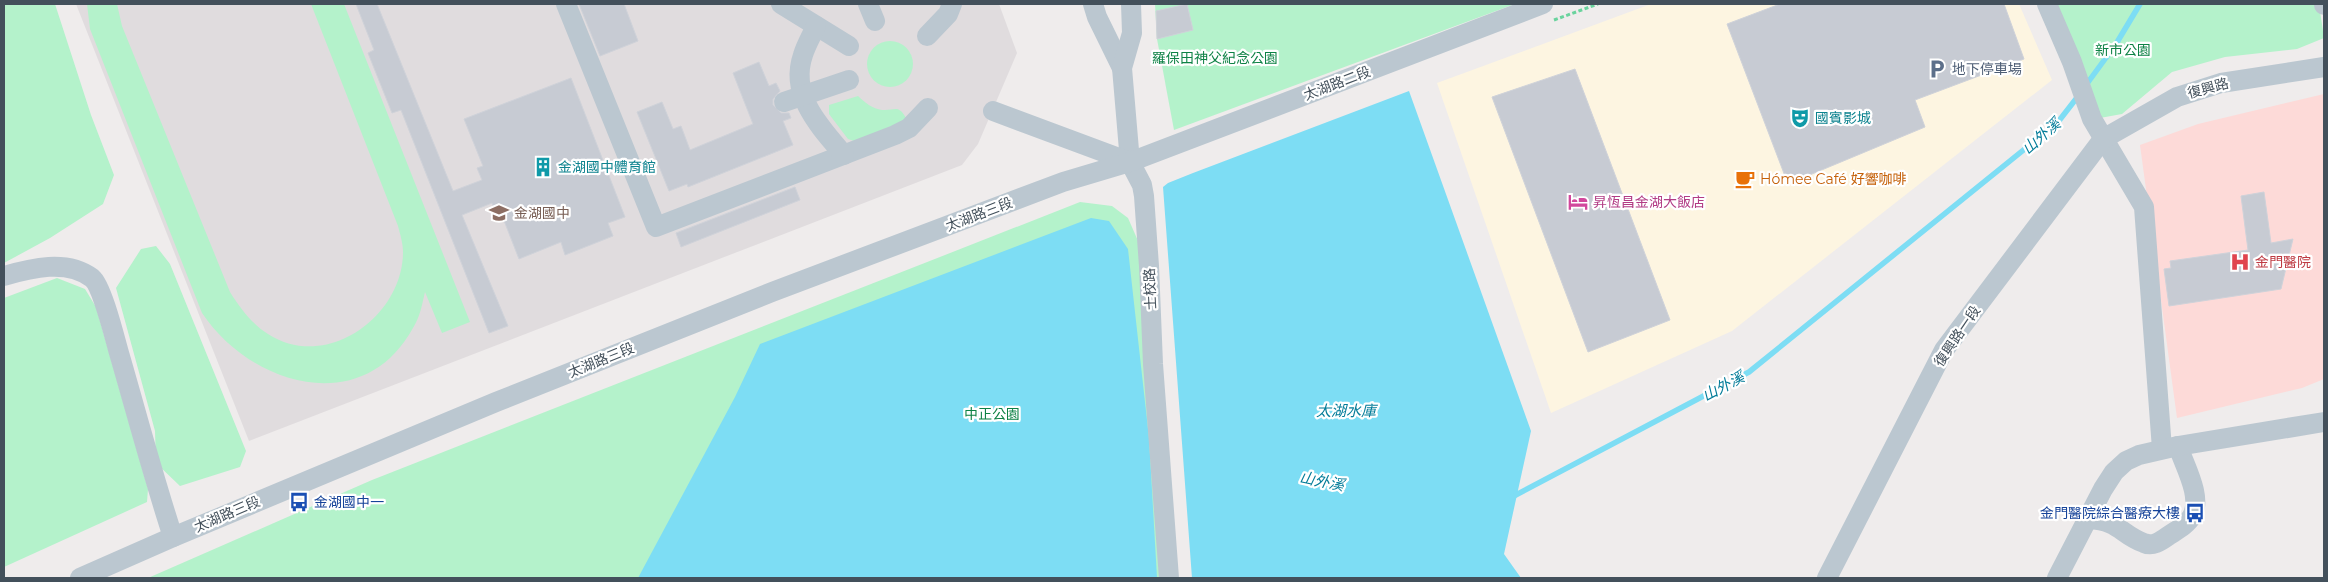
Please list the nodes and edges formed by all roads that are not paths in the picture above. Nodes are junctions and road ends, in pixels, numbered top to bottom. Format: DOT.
graph roads {
  1 [pos="566,4"];
  2 [pos="781,4"];
  3 [pos="952,4"];
  4 [pos="1093,4"];
  5 [pos="1131,4"];
  6 [pos="2047,4"];
  7 [pos="1546,13"];
  8 [pos="816,26"];
  9 [pos="927,36"];
  10 [pos="849,46"];
  11 [pos="2324,67"];
  12 [pos="1122,68"];
  13 [pos="849,80"];
  14 [pos="793,98"];
  15 [pos="928,108"];
  16 [pos="993,111"];
  17 [pos="2103,139"];
  18 [pos="844,155"];
  19 [pos="1130,162"];
  20 [pos="4,276"];
  21 [pos="2324,422"];
  22 [pos="2170,448"];
  23 [pos="2089,519"];
  24 [pos="173,537"];
  25 [pos="80,578"];
  26 [pos="1169,578"];
  27 [pos="1827,578"];
  28 [pos="2057,578"];
  1 -- 18 [label="street"];
  2 -- 8 [label="street"];
  3 -- 9 [label="street"];
  4 -- 12 [label="street"];
  5 -- 12 [label="street, 士校路"];
  6 -- 17 [label="street"];
  7 -- 19 [label="street, 太湖路二段"];
  8 -- 10 [label="street"];
  8 -- 14 [label="street"];
  11 -- 17 [label="street, 復興路"];
  12 -- 19 [label="street, 士校路"];
  13 -- 14 [label="street"];
  14 -- 18 [label="street"];
  15 -- 18 [label="street"];
  16 -- 19 [label="street"];
  17 -- 22 [label="street"];
  17 -- 27 [label="street, 復興路一段"];
  19 -- 24 [label="street, 太湖路三段"];
  19 -- 26 [label="street, 士校路"];
  20 -- 24 [label="street"];
  21 -- 22 [label="street"];
  22 -- 23 [label="street"];
  22 -- 23 [label="street"];
  23 -- 28 [label="street"];
  24 -- 25 [label="street, 太湖路三段"];
}
